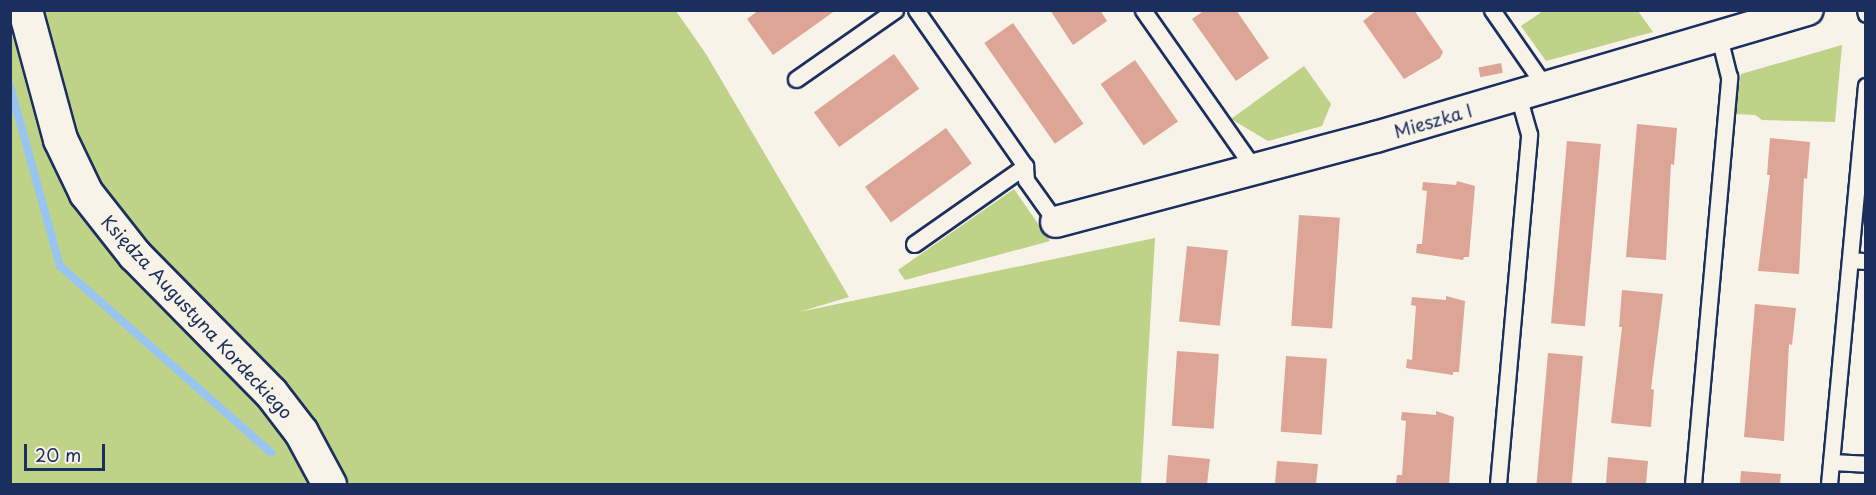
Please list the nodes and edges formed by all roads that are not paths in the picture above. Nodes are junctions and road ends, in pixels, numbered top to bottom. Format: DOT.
graph roads {
  1 [pos="25,10"];
  2 [pos="895,10"];
  3 [pos="916,10"];
  4 [pos="1143,10"];
  5 [pos="1492,10"];
  6 [pos="1808,10"];
  7 [pos="1719,37"];
  8 [pos="796,79"];
  9 [pos="1866,86"];
  10 [pos="1532,91"];
  11 [pos="1025,166"];
  12 [pos="1255,170"];
  13 [pos="1056,222"];
  14 [pos="914,244"];
  15 [pos="1858,260"];
  16 [pos="1831,462"];
  17 [pos="1866,464"];
  18 [pos="329,484"];
  19 [pos="1498,484"];
  20 [pos="1693,484"];
  21 [pos="1829,484"];
  1 -- 18 [label="street, Księdza Augustyna Kordeckiego"];
  2 -- 8 [label="lane"];
  3 -- 11 [label="lane"];
  4 -- 12 [label="lane"];
  5 -- 10 [label="lane"];
  6 -- 7 [label="street, Mieszka I"];
  7 -- 10 [label="street, Mieszka I"];
  7 -- 20 [label="lane"];
  9 -- 15 [label="lane"];
  10 -- 12 [label="street, Mieszka I"];
  10 -- 19 [label="lane"];
  11 -- 13 [label="lane"];
  11 -- 14 [label="lane"];
  12 -- 13 [label="street, Mieszka I"];
  15 -- 16 [label="lane"];
  16 -- 17 [label="lane"];
  16 -- 21 [label="lane"];
}
